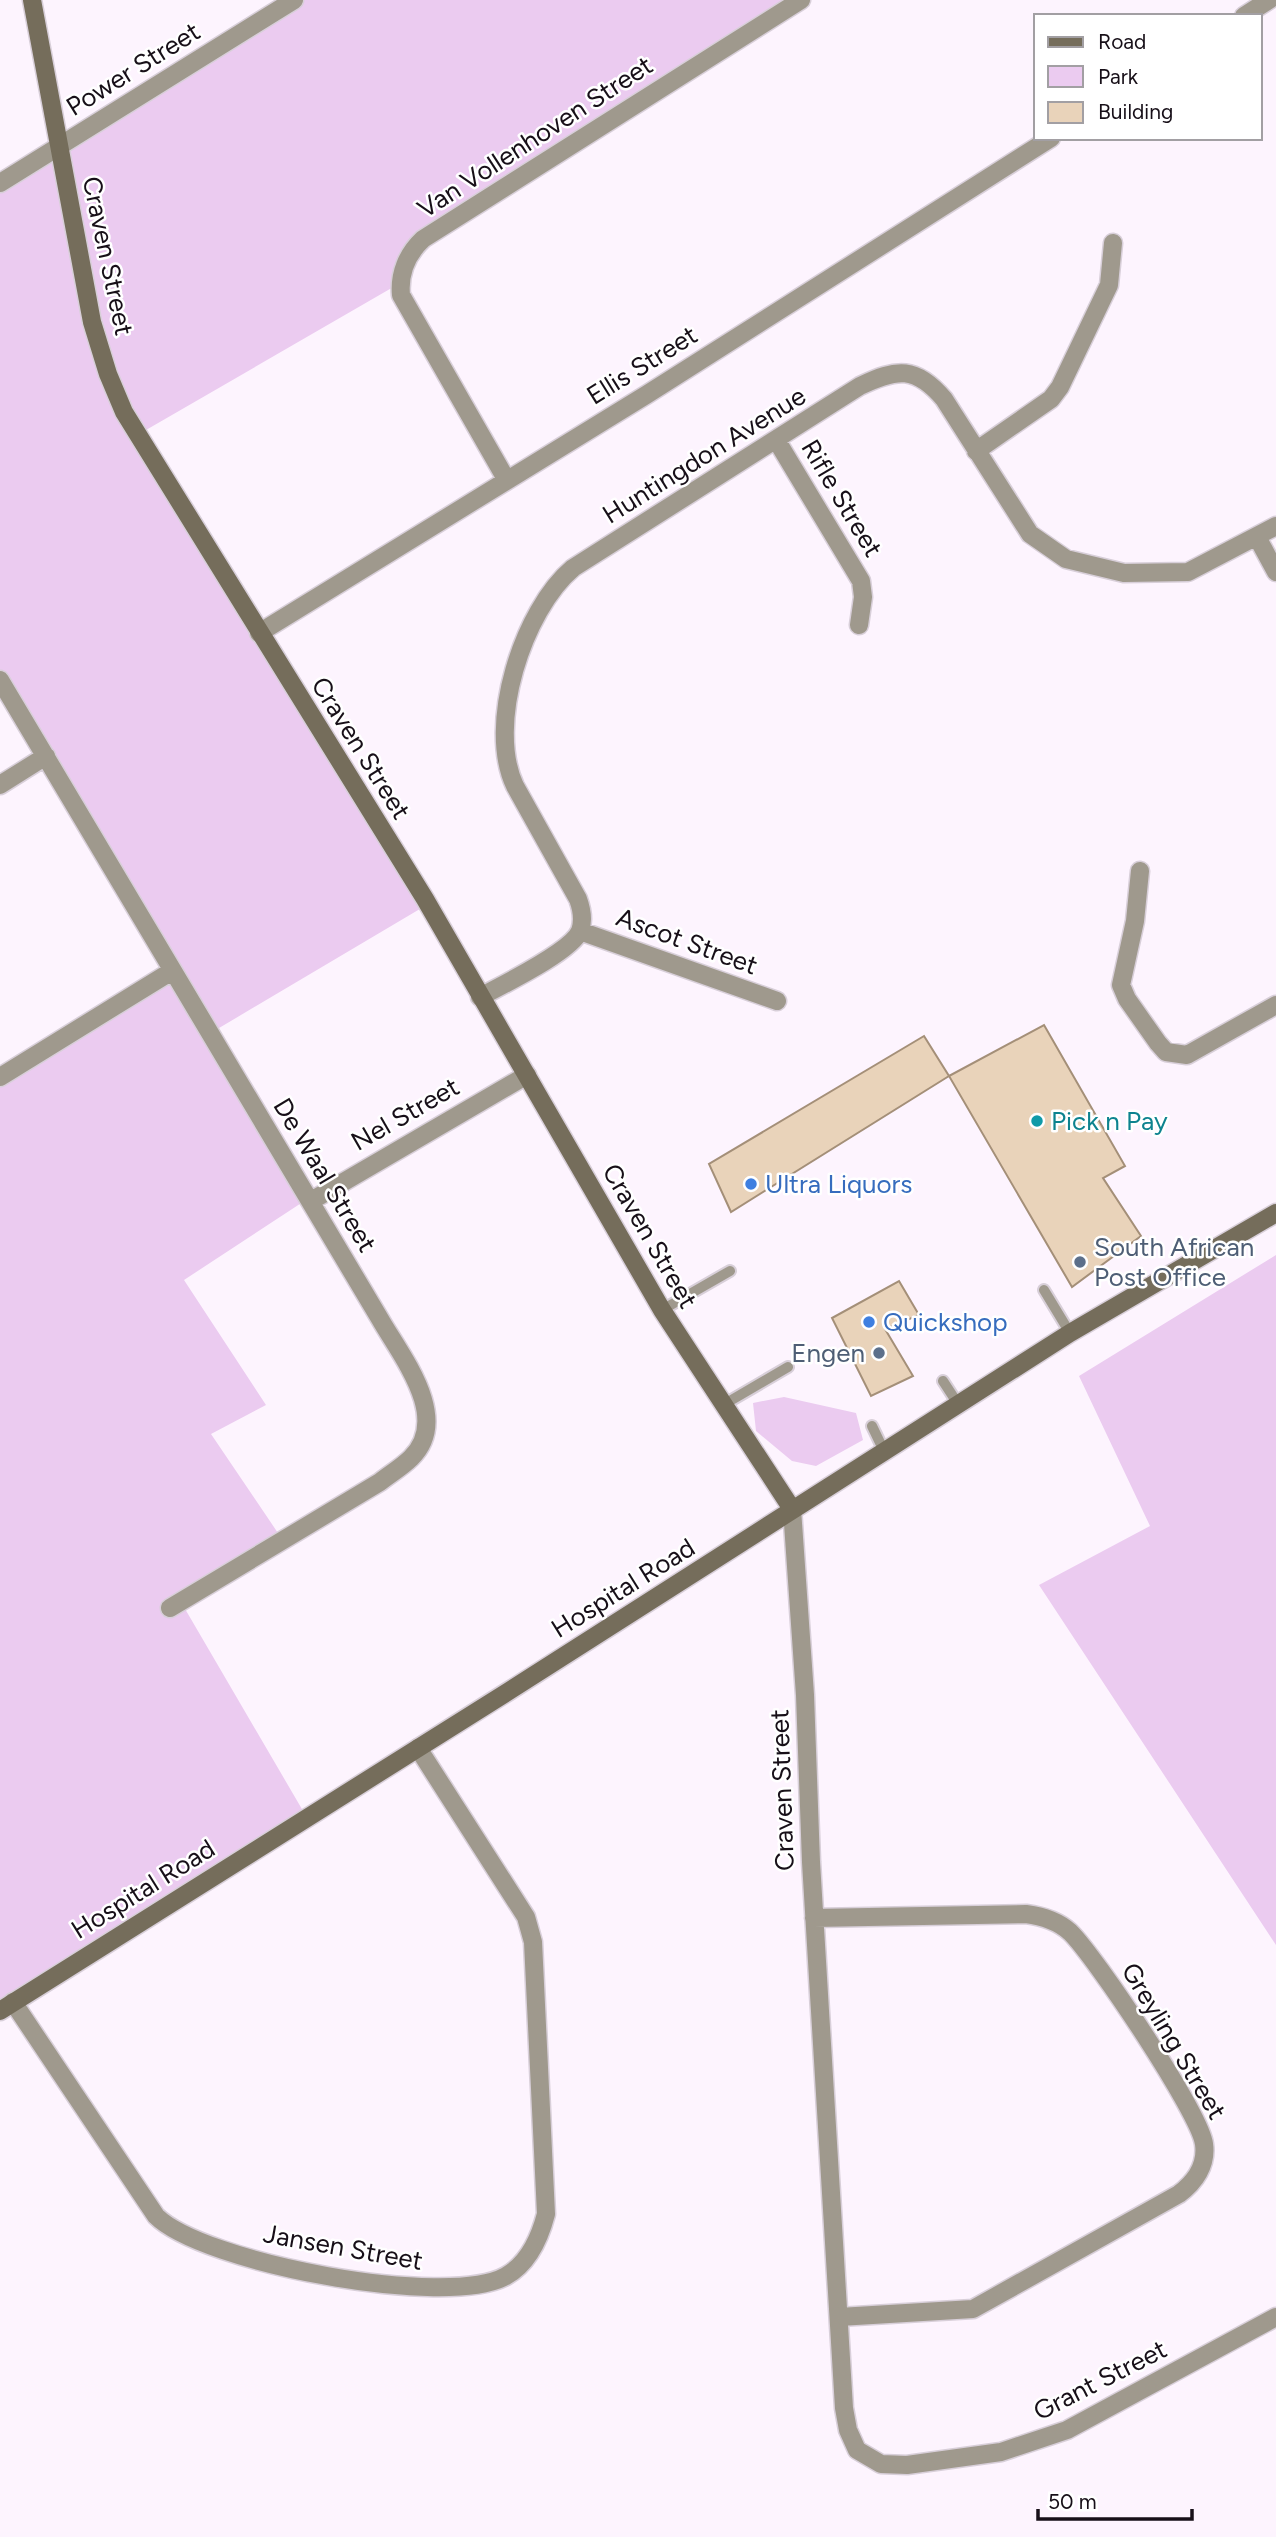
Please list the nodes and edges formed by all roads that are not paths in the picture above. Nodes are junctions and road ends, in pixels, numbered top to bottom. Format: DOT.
graph roads {
  1 [pos="32,0"];
  2 [pos="293,0"];
  3 [pos="801,0"];
  4 [pos="1269,0"];
  5 [pos="1247,14"];
  6 [pos="1048,140"];
  7 [pos="60,146"];
  8 [pos="0,183"];
  9 [pos="1113,243"];
  10 [pos="777,441"];
  11 [pos="976,452"];
  12 [pos="506,479"];
  13 [pos="1276,526"];
  14 [pos="1257,537"];
  15 [pos="1276,572"];
  16 [pos="859,625"];
  17 [pos="259,633"];
  18 [pos="0,680"];
  19 [pos="46,756"];
  20 [pos="0,785"];
  21 [pos="1140,871"];
  22 [pos="580,930"];
  23 [pos="172,971"];
  24 [pos="480,997"];
  25 [pos="777,1001"];
  26 [pos="1276,1005"];
  27 [pos="527,1075"];
  28 [pos="0,1077"];
  29 [pos="311,1201"];
  30 [pos="1276,1213"];
  31 [pos="730,1271"];
  32 [pos="1044,1290"];
  33 [pos="662,1310"];
  34 [pos="1070,1333"];
  35 [pos="788,1367"];
  36 [pos="943,1381"];
  37 [pos="958,1404"];
  38 [pos="723,1405"];
  39 [pos="872,1426"];
  40 [pos="884,1451"];
  41 [pos="792,1509"];
  42 [pos="170,1608"];
  43 [pos="418,1748"];
  44 [pos="814,1918"];
  45 [pos="6,2006"];
  46 [pos="839,2316"];
  47 [pos="1276,2317"];
  48 [pos="857,2450"];
  1 -- 7 [label="main road, Craven Street"];
  2 -- 7 [label="street, Power Street"];
  3 -- 12 [label="street, Van Vollenhoven Street"];
  4 -- 5 [label="street"];
  6 -- 12 [label="street, Ellis Street"];
  7 -- 8 [label="street, Power Street"];
  7 -- 17 [label="main road, Craven Street"];
  9 -- 11 [label="street"];
  10 -- 11 [label="street, Huntingdon Avenue"];
  10 -- 16 [label="street, Rifle Street"];
  10 -- 22 [label="street, Huntingdon Avenue"];
  11 -- 14 [label="street, Huntingdon Avenue"];
  12 -- 17 [label="street, Ellis Street"];
  13 -- 14 [label="street, Huntingdon Avenue"];
  14 -- 15 [label="street"];
  17 -- 24 [label="main road, Craven Street"];
  18 -- 19 [label="street, De Waal Street"];
  19 -- 20 [label="street"];
  19 -- 23 [label="street, De Waal Street"];
  21 -- 26 [label="street"];
  22 -- 24 [label="street"];
  22 -- 25 [label="street, Ascot Street"];
  23 -- 28 [label="street"];
  23 -- 29 [label="street, De Waal Street"];
  24 -- 27 [label="main road, Craven Street"];
  27 -- 29 [label="street, Nel Street"];
  27 -- 33 [label="main road, Craven Street"];
  29 -- 42 [label="street, De Waal Street"];
  30 -- 34 [label="main road, Hospital Road"];
  31 -- 33 [label="lane"];
  32 -- 34 [label="lane"];
  33 -- 38 [label="main road, Craven Street"];
  34 -- 37 [label="main road, Hospital Road"];
  35 -- 38 [label="lane"];
  36 -- 37 [label="lane"];
  37 -- 40 [label="main road, Hospital Road"];
  38 -- 41 [label="main road, Craven Street"];
  39 -- 40 [label="lane"];
  40 -- 41 [label="main road, Hospital Road"];
  41 -- 43 [label="main road, Hospital Road"];
  41 -- 44 [label="street, Craven Street"];
  43 -- 45 [label="main road, Hospital Road"];
  43 -- 45 [label="street, Jansen Street"];
  44 -- 46 [label="street, Craven Street"];
  44 -- 46 [label="street, Greyling Street"];
  46 -- 48 [label="street, Craven Street"];
  47 -- 48 [label="street, Grant Street"];
}
